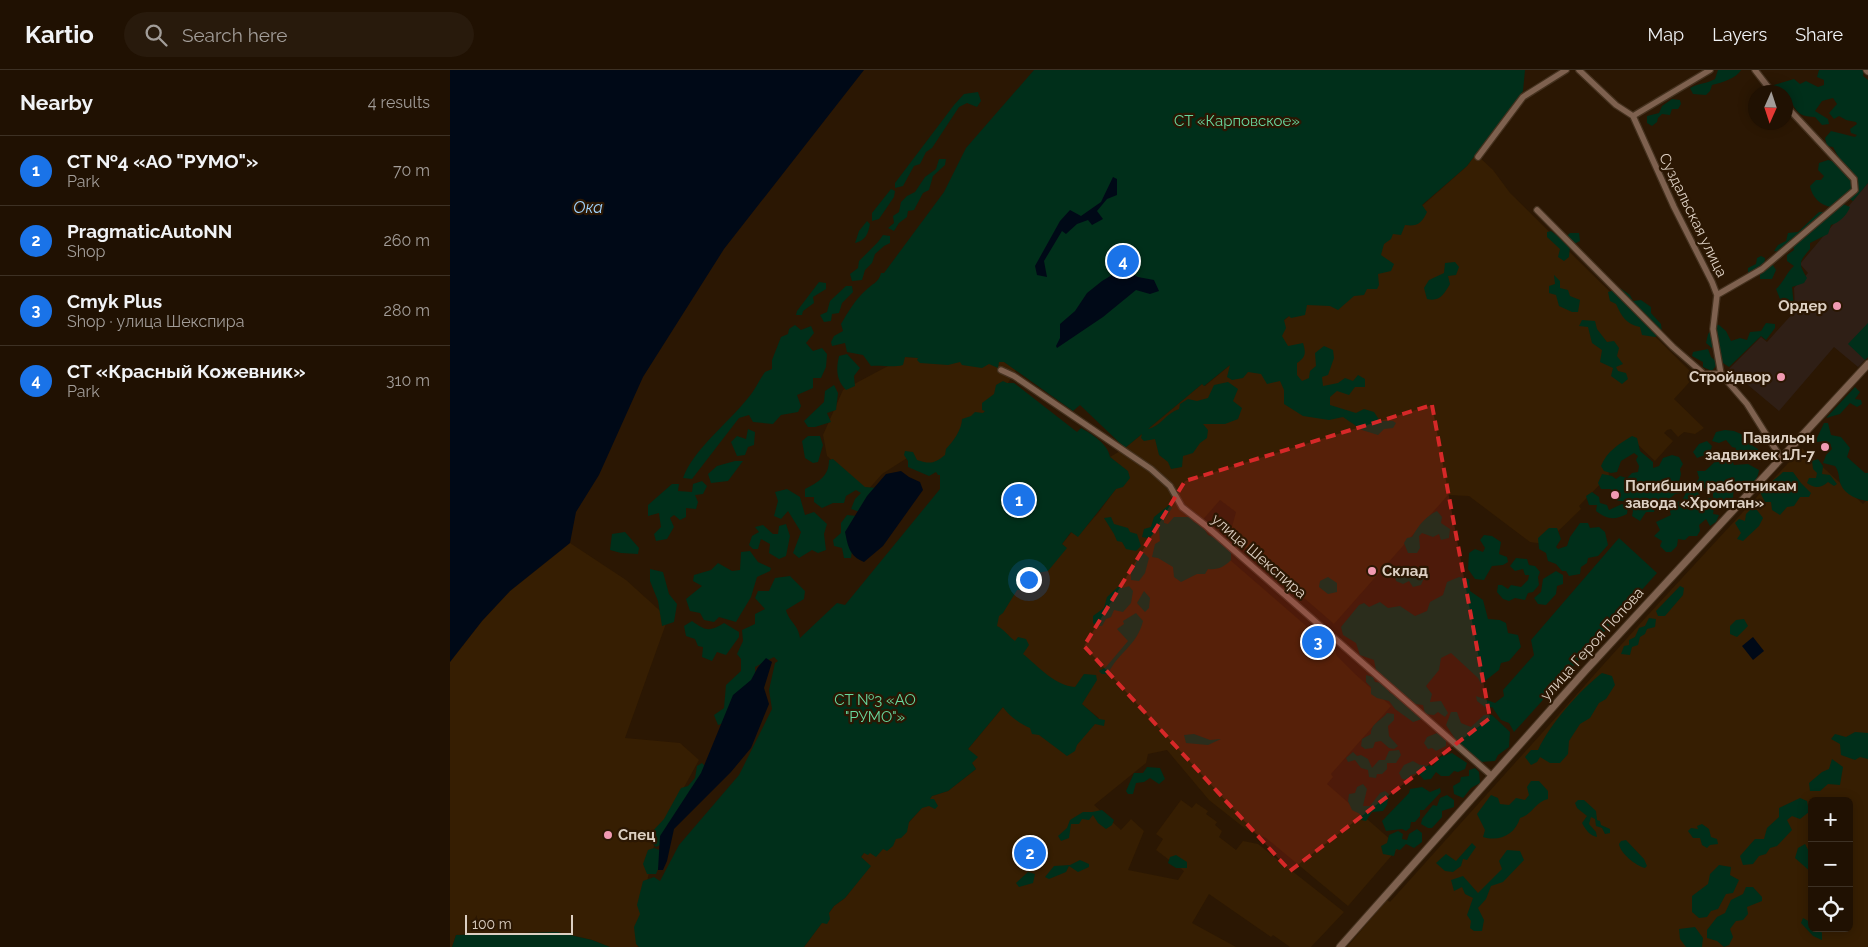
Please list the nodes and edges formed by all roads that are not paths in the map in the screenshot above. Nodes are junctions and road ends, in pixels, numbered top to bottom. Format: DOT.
graph roads {
  1 [pos="1566,70"];
  2 [pos="1579,70"];
  3 [pos="1710,70"];
  4 [pos="1755,70"];
  5 [pos="1767,85"];
  6 [pos="1793,113"];
  7 [pos="1633,116"];
  8 [pos="1478,157"];
  9 [pos="1538,210"];
  10 [pos="1716,295"];
  11 [pos="1868,364"];
  12 [pos="1001,370"];
  13 [pos="1721,374"];
  14 [pos="1781,458"];
  15 [pos="1492,776"];
  16 [pos="1340,947"];
  1 -- 8 [label="street"];
  2 -- 7 [label="street"];
  3 -- 7 [label="street"];
  4 -- 5 [label="street"];
  6 -- 10 [label="street"];
  7 -- 10 [label="street, Суздальская улица"];
  9 -- 13 [label="street"];
  10 -- 13 [label="street, Суздальская улица"];
  11 -- 14 [label="street, улица Героя Попова"];
  12 -- 15 [label="street, улица Шекспира"];
  13 -- 14 [label="street"];
  14 -- 15 [label="street, улица Героя Попова"];
  15 -- 16 [label="street, улица Героя Попова"];
}
